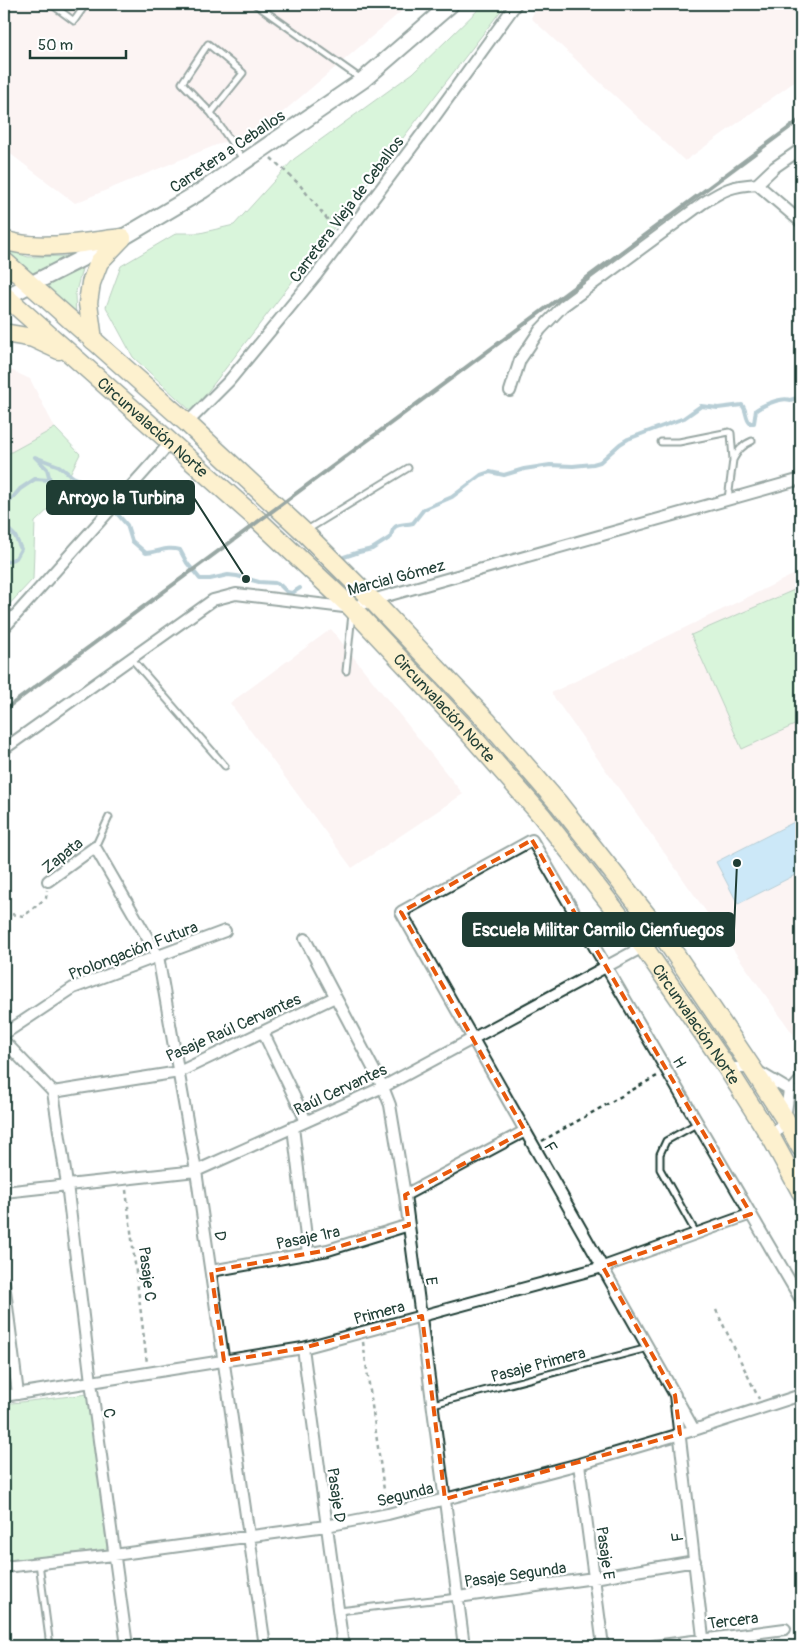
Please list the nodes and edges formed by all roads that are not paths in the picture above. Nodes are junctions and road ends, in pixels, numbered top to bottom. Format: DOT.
graph roads {
  1 [pos="50,4"];
  2 [pos="86,4"];
  3 [pos="255,4"];
  4 [pos="451,4"];
  5 [pos="516,4"];
  6 [pos="364,80"];
  7 [pos="211,113"];
  8 [pos="801,149"];
  9 [pos="245,161"];
  10 [pos="757,184"];
  11 [pos="801,222"];
  12 [pos="122,238"];
  13 [pos="4,240"];
  14 [pos="4,261"];
  15 [pos="30,284"];
  16 [pos="5,296"];
  17 [pos="4,333"];
  18 [pos="93,340"];
  19 [pos="77,359"];
  20 [pos="510,391"];
  21 [pos="187,423"];
  22 [pos="752,441"];
  23 [pos="171,442"];
  24 [pos="661,442"];
  25 [pos="733,460"];
  26 [pos="408,468"];
  27 [pos="801,479"];
  28 [pos="728,500"];
  29 [pos="304,532"];
  30 [pos="372,600"];
  31 [pos="352,608"];
  32 [pos="4,628"];
  33 [pos="131,658"];
  34 [pos="346,671"];
  35 [pos="4,749"];
  36 [pos="226,766"];
  37 [pos="109,817"];
  38 [pos="95,847"];
  39 [pos="48,881"];
  40 [pos="401,912"];
  41 [pos="224,931"];
  42 [pos="662,936"];
  43 [pos="304,939"];
  44 [pos="643,946"];
  45 [pos="158,956"];
  46 [pos="606,966"];
  47 [pos="335,997"];
  48 [pos="263,1032"];
  49 [pos="4,1034"];
  50 [pos="473,1039"];
  51 [pos="4,1041"];
  52 [pos="727,1068"];
  53 [pos="752,1068"];
  54 [pos="179,1072"];
  55 [pos="801,1076"];
  56 [pos="383,1087"];
  57 [pos="801,1089"];
  58 [pos="789,1090"];
  59 [pos="53,1092"];
  60 [pos="785,1119"];
  61 [pos="306,1121"];
  62 [pos="698,1123"];
  63 [pos="293,1127"];
  64 [pos="525,1131"];
  65 [pos="772,1139"];
  66 [pos="801,1148"];
  67 [pos="196,1172"];
  68 [pos="67,1184"];
  69 [pos="4,1192"];
  70 [pos="801,1192"];
  71 [pos="405,1195"];
  72 [pos="751,1214"];
  73 [pos="409,1224"];
  74 [pos="696,1233"];
  75 [pos="308,1254"];
  76 [pos="602,1267"];
  77 [pos="211,1271"];
  78 [pos="4,1282"];
  79 [pos="801,1300"];
  80 [pos="422,1316"];
  81 [pos="303,1348"];
  82 [pos="648,1348"];
  83 [pos="224,1361"];
  84 [pos="91,1382"];
  85 [pos="18,1394"];
  86 [pos="801,1395"];
  87 [pos="4,1396"];
  88 [pos="675,1396"];
  89 [pos="433,1404"];
  90 [pos="694,1430"];
  91 [pos="680,1434"];
  92 [pos="579,1464"];
  93 [pos="445,1499"];
  94 [pos="326,1526"];
  95 [pos="249,1536"];
  96 [pos="114,1555"];
  97 [pos="695,1561"];
  98 [pos="39,1563"];
  99 [pos="4,1567"];
  100 [pos="594,1578"];
  101 [pos="458,1597"];
  102 [pos="338,1612"];
  103 [pos="785,1629"];
  104 [pos="704,1643"];
  105 [pos="50,1646"];
  106 [pos="126,1646"];
  107 [pos="265,1646"];
  108 [pos="343,1646"];
  109 [pos="464,1646"];
  110 [pos="603,1646"];
  111 [pos="654,1646"];
  1 -- 2 [label="lane"];
  3 -- 6 [label="lane"];
  4 -- 6 [label="main road, Carretera a Ceballos"];
  5 -- 21 [label="street, Carretera Vieja de Ceballos"];
  6 -- 9 [label="main road, Carretera a Ceballos"];
  7 -- 7 [label="lane"];
  7 -- 9 [label="lane"];
  8 -- 10 [label="street"];
  9 -- 12 [label="main road, Carretera a Ceballos"];
  10 -- 11 [label="street"];
  10 -- 20 [label="street"];
  12 -- 13 [label="highway"];
  12 -- 15 [label="main road, Carretera a Ceballos"];
  12 -- 18 [label="highway"];
  14 -- 15 [label="highway, Circunvalación Norte"];
  15 -- 16 [label="main road, Carretera a Ceballos"];
  15 -- 18 [label="highway, Circunvalación Norte"];
  16 -- 19 [label="highway, Circunvalación Norte"];
  17 -- 19 [label="highway"];
  18 -- 21 [label="highway, Circunvalación Norte"];
  19 -- 23 [label="highway, Circunvalación Norte"];
  21 -- 29 [label="highway, Circunvalación Norte"];
  22 -- 25 [label="lane"];
  23 -- 31 [label="highway, Circunvalación Norte"];
  23 -- 32 [label="street"];
  24 -- 25 [label="lane"];
  25 -- 28 [label="lane"];
  26 -- 29 [label="lane"];
  27 -- 28 [label="street, Marcial Gómez"];
  28 -- 30 [label="street, Marcial Gómez"];
  29 -- 30 [label="highway, Circunvalación Norte"];
  30 -- 31 [label="street, Marcial Gómez"];
  30 -- 42 [label="highway, Circunvalación Norte"];
  31 -- 33 [label="street, Marcial Gómez"];
  31 -- 34 [label="lane"];
  31 -- 44 [label="highway, Circunvalación Norte"];
  33 -- 35 [label="street, Marcial Gómez"];
  33 -- 36 [label="lane"];
  37 -- 38 [label="lane"];
  38 -- 39 [label="street, Zapata"];
  38 -- 45 [label="street, D"];
  40 -- 46 [label="street, H"];
  40 -- 50 [label="street, F"];
  41 -- 45 [label="street, Prolongación Futura"];
  42 -- 44 [label="street, Raúl Cervantes"];
  42 -- 53 [label="highway, Circunvalación Norte"];
  43 -- 47 [label="street, E"];
  44 -- 46 [label="street, Raúl Cervantes"];
  44 -- 52 [label="highway, Circunvalación Norte"];
  45 -- 49 [label="street, Prolongación Futura"];
  45 -- 54 [label="street, D"];
  46 -- 50 [label="street, Raúl Cervantes"];
  46 -- 62 [label="street, H"];
  47 -- 48 [label="street, Pasaje Raúl Cervantes"];
  47 -- 56 [label="street, E"];
  48 -- 54 [label="street, Pasaje Raúl Cervantes"];
  48 -- 61 [label="street"];
  50 -- 56 [label="street, Raúl Cervantes"];
  50 -- 64 [label="street, F"];
  51 -- 59 [label="street"];
  52 -- 53 [label="street"];
  52 -- 65 [label="highway, Circunvalación Norte"];
  53 -- 58 [label="street"];
  53 -- 60 [label="highway, Circunvalación Norte"];
  54 -- 59 [label="street, Pasaje Raúl Cervantes"];
  54 -- 67 [label="street, D"];
  55 -- 58 [label="lane"];
  56 -- 61 [label="street, Raúl Cervantes"];
  56 -- 71 [label="street, E"];
  57 -- 58 [label="lane"];
  58 -- 60 [label="street"];
  59 -- 68 [label="street, C"];
  60 -- 65 [label="street"];
  60 -- 66 [label="highway, Circunvalación Norte"];
  61 -- 63 [label="street, Raúl Cervantes"];
  62 -- 72 [label="street, H"];
  62 -- 74 [label="lane"];
  63 -- 67 [label="street, Raúl Cervantes"];
  63 -- 75 [label="street"];
  64 -- 71 [label="street"];
  64 -- 76 [label="street, F"];
  65 -- 70 [label="highway, Circunvalación Norte"];
  67 -- 68 [label="street, Raúl Cervantes"];
  67 -- 77 [label="street, D"];
  68 -- 69 [label="street, Raúl Cervantes"];
  68 -- 84 [label="street, C"];
  71 -- 73 [label="street, E"];
  72 -- 74 [label="street, Primera"];
  72 -- 79 [label="street, H"];
  73 -- 75 [label="street, Pasaje 1ra"];
  73 -- 80 [label="street, E"];
  74 -- 76 [label="street, Primera"];
  75 -- 77 [label="street, Pasaje 1ra"];
  76 -- 80 [label="street, Primera"];
  76 -- 82 [label="street, F"];
  77 -- 83 [label="street, D"];
  78 -- 85 [label="street"];
  80 -- 81 [label="street, Primera"];
  80 -- 89 [label="street, E"];
  81 -- 83 [label="street, Primera"];
  81 -- 94 [label="street, Pasaje D"];
  82 -- 88 [label="street, F"];
  82 -- 89 [label="lane, Pasaje Primera"];
  83 -- 84 [label="street, Primera"];
  83 -- 95 [label="street, D"];
  84 -- 85 [label="street, Primera"];
  84 -- 96 [label="street, C"];
  85 -- 87 [label="street, Primera"];
  86 -- 90 [label="street, Segunda"];
  88 -- 90 [label="street, F"];
  88 -- 91 [label="street, F"];
  89 -- 93 [label="street, E"];
  90 -- 91 [label="street, Segunda"];
  91 -- 92 [label="street, Segunda"];
  91 -- 97 [label="street, F"];
  92 -- 93 [label="street, Segunda"];
  92 -- 100 [label="street, Pasaje E"];
  93 -- 94 [label="street, Segunda"];
  93 -- 101 [label="street, E"];
  94 -- 95 [label="street, Segunda"];
  94 -- 102 [label="street, Pasaje D"];
  95 -- 96 [label="street, Segunda"];
  95 -- 107 [label="street, D"];
  96 -- 98 [label="street, Segunda"];
  96 -- 106 [label="street, C"];
  97 -- 100 [label="street, Pasaje Segunda"];
  97 -- 104 [label="street, F"];
  98 -- 99 [label="street, Segunda"];
  98 -- 105 [label="lane"];
  100 -- 101 [label="street, Pasaje Segunda"];
  100 -- 110 [label="street, Pasaje E"];
  101 -- 102 [label="lane, Pasaje Segunda"];
  101 -- 109 [label="street, E"];
  102 -- 108 [label="street, Pasaje D"];
  103 -- 104 [label="street, Tercera"];
  104 -- 111 [label="street, Tercera"];
}
